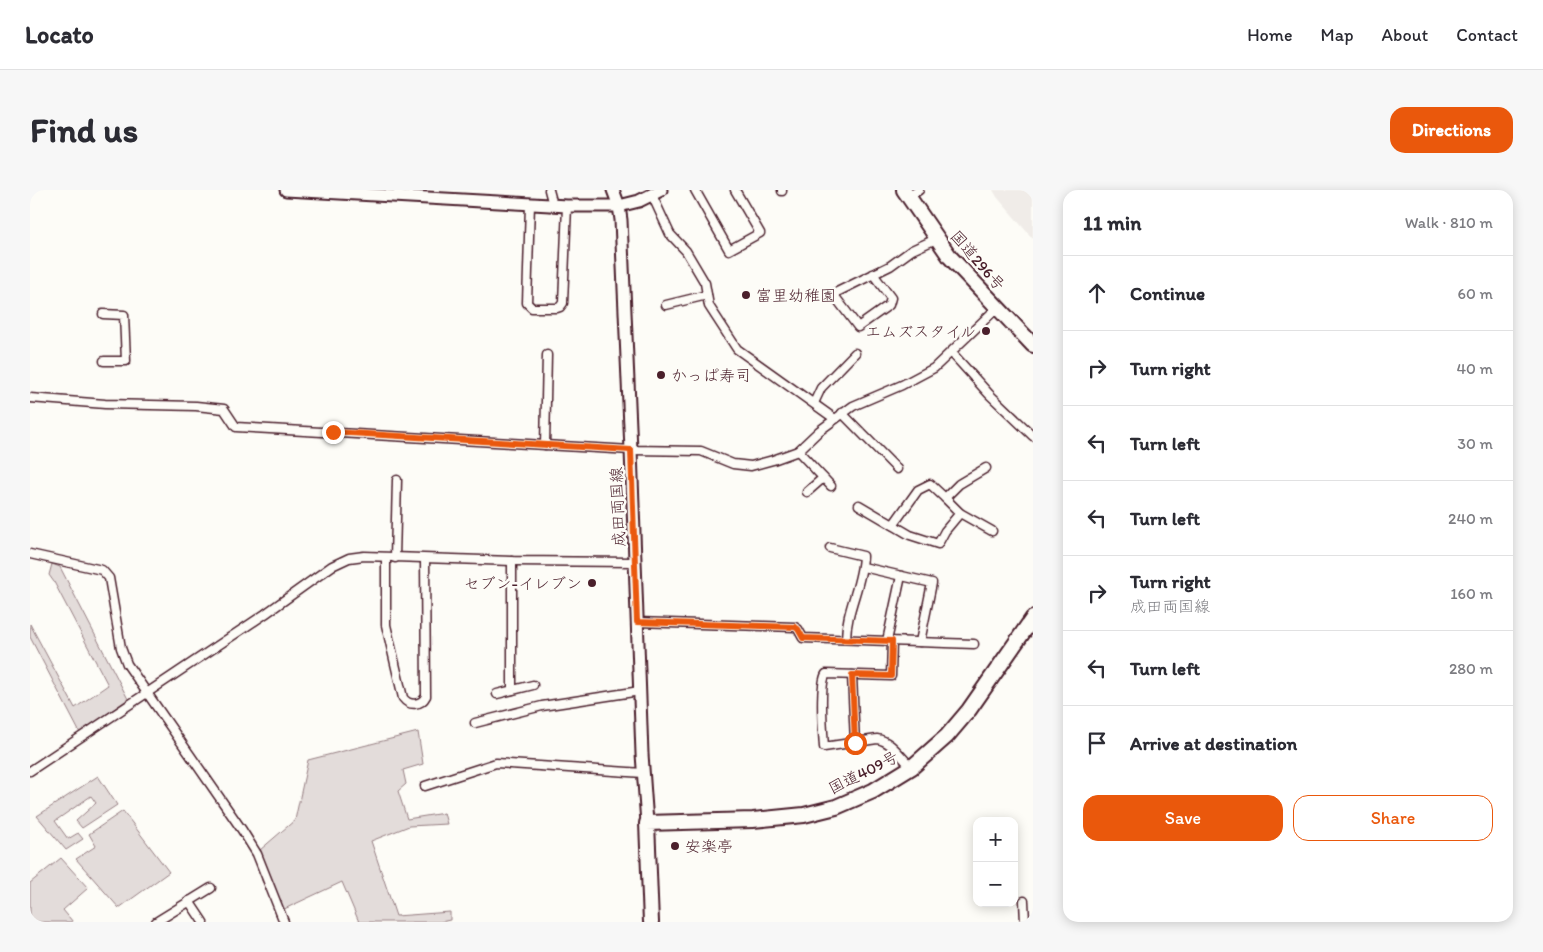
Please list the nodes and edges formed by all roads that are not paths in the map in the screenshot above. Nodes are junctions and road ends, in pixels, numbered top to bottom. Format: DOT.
graph roads {
  1 [pos="286,190"];
  2 [pos="549,190"];
  3 [pos="613,190"];
  4 [pos="695,190"];
  5 [pos="735,190"];
  6 [pos="656,192"];
  7 [pos="910,192"];
  8 [pos="430,194"];
  9 [pos="530,204"];
  10 [pos="553,205"];
  11 [pos="567,206"];
  12 [pos="619,206"];
  13 [pos="936,239"];
  14 [pos="873,274"];
  15 [pos="707,295"];
  16 [pos="666,305"];
  17 [pos="997,308"];
  18 [pos="103,314"];
  19 [pos="1033,345"];
  20 [pos="951,352"];
  21 [pos="855,353"];
  22 [pos="546,355"];
  23 [pos="104,362"];
  24 [pos="30,398"];
  25 [pos="814,403"];
  26 [pos="842,413"];
  27 [pos="835,419"];
  28 [pos="1033,436"];
  29 [pos="545,445"];
  30 [pos="631,450"];
  31 [pos="798,451"];
  32 [pos="897,468"];
  33 [pos="986,468"];
  34 [pos="823,478"];
  35 [pos="397,480"];
  36 [pos="831,486"];
  37 [pos="807,492"];
  38 [pos="945,498"];
  39 [pos="859,505"];
  40 [pos="960,513"];
  41 [pos="893,525"];
  42 [pos="992,531"];
  43 [pos="830,548"];
  44 [pos="30,554"];
  45 [pos="386,558"];
  46 [pos="395,558"];
  47 [pos="425,559"];
  48 [pos="512,561"];
  49 [pos="636,562"];
  50 [pos="863,567"];
  51 [pos="901,576"];
  52 [pos="1033,618"];
  53 [pos="637,622"];
  54 [pos="846,639"];
  55 [pos="890,641"];
  56 [pos="920,642"];
  57 [pos="974,644"];
  58 [pos="852,675"];
  59 [pos="533,684"];
  60 [pos="512,690"];
  61 [pos="640,692"];
  62 [pos="146,693"];
  63 [pos="497,694"];
  64 [pos="475,723"];
  65 [pos="855,743"];
  66 [pos="912,767"];
  67 [pos="30,771"];
  68 [pos="643,773"];
  69 [pos="426,786"];
  70 [pos="647,823"];
  71 [pos="211,888"];
  72 [pos="189,901"];
  73 [pos="1024,901"];
  74 [pos="156,922"];
  75 [pos="203,922"];
  76 [pos="284,922"];
  77 [pos="651,922"];
  78 [pos="1024,922"];
  1 -- 8 [label="main road"];
  2 -- 10 [label="street"];
  3 -- 12 [label="main road, 成田両国線"];
  4 -- 5 [label="street"];
  6 -- 12 [label="main road"];
  6 -- 15 [label="street"];
  7 -- 13 [label="highway, 国道296号"];
  8 -- 9 [label="main road"];
  9 -- 10 [label="main road"];
  9 -- 11 [label="street"];
  10 -- 11 [label="main road"];
  11 -- 12 [label="main road"];
  12 -- 30 [label="main road, 成田両国線"];
  13 -- 14 [label="street"];
  13 -- 17 [label="highway, 国道296号"];
  14 -- 14 [label="street"];
  15 -- 16 [label="street"];
  15 -- 25 [label="street"];
  17 -- 19 [label="highway, 国道296号"];
  17 -- 20 [label="street"];
  18 -- 23 [label="street"];
  20 -- 26 [label="street"];
  20 -- 28 [label="street"];
  21 -- 25 [label="street"];
  22 -- 29 [label="street"];
  24 -- 29 [label="street"];
  25 -- 27 [label="street"];
  26 -- 27 [label="street"];
  26 -- 32 [label="street"];
  27 -- 31 [label="street"];
  29 -- 30 [label="street"];
  30 -- 31 [label="street"];
  30 -- 49 [label="main road, 成田両国線"];
  31 -- 34 [label="street"];
  33 -- 38 [label="street"];
  34 -- 36 [label="street"];
  34 -- 37 [label="street"];
  35 -- 46 [label="street"];
  38 -- 40 [label="street"];
  38 -- 41 [label="street"];
  39 -- 41 [label="street"];
  40 -- 41 [label="street"];
  40 -- 42 [label="street"];
  43 -- 50 [label="street"];
  44 -- 62 [label="street"];
  45 -- 46 [label="street"];
  45 -- 47 [label="street"];
  45 -- 62 [label="street"];
  46 -- 47 [label="street"];
  47 -- 48 [label="street"];
  48 -- 49 [label="street"];
  48 -- 60 [label="street"];
  49 -- 53 [label="main road, 成田両国線"];
  50 -- 51 [label="street"];
  50 -- 54 [label="street"];
  51 -- 55 [label="street"];
  51 -- 56 [label="street"];
  52 -- 66 [label="highway, 国道409号"];
  53 -- 54 [label="street"];
  53 -- 61 [label="main road, 成田両国線"];
  54 -- 55 [label="street"];
  55 -- 56 [label="street"];
  55 -- 58 [label="street"];
  56 -- 57 [label="street"];
  58 -- 65 [label="street"];
  58 -- 65 [label="street"];
  59 -- 60 [label="street"];
  60 -- 63 [label="street"];
  61 -- 64 [label="street"];
  61 -- 68 [label="main road, 成田両国線"];
  62 -- 67 [label="street"];
  62 -- 76 [label="street"];
  65 -- 66 [label="street"];
  66 -- 70 [label="highway, 国道409号"];
  68 -- 69 [label="street"];
  68 -- 70 [label="main road, 成田両国線"];
  70 -- 77 [label="highway"];
  71 -- 72 [label="street"];
  72 -- 74 [label="street"];
  72 -- 75 [label="street"];
  73 -- 78 [label="street"];
}
